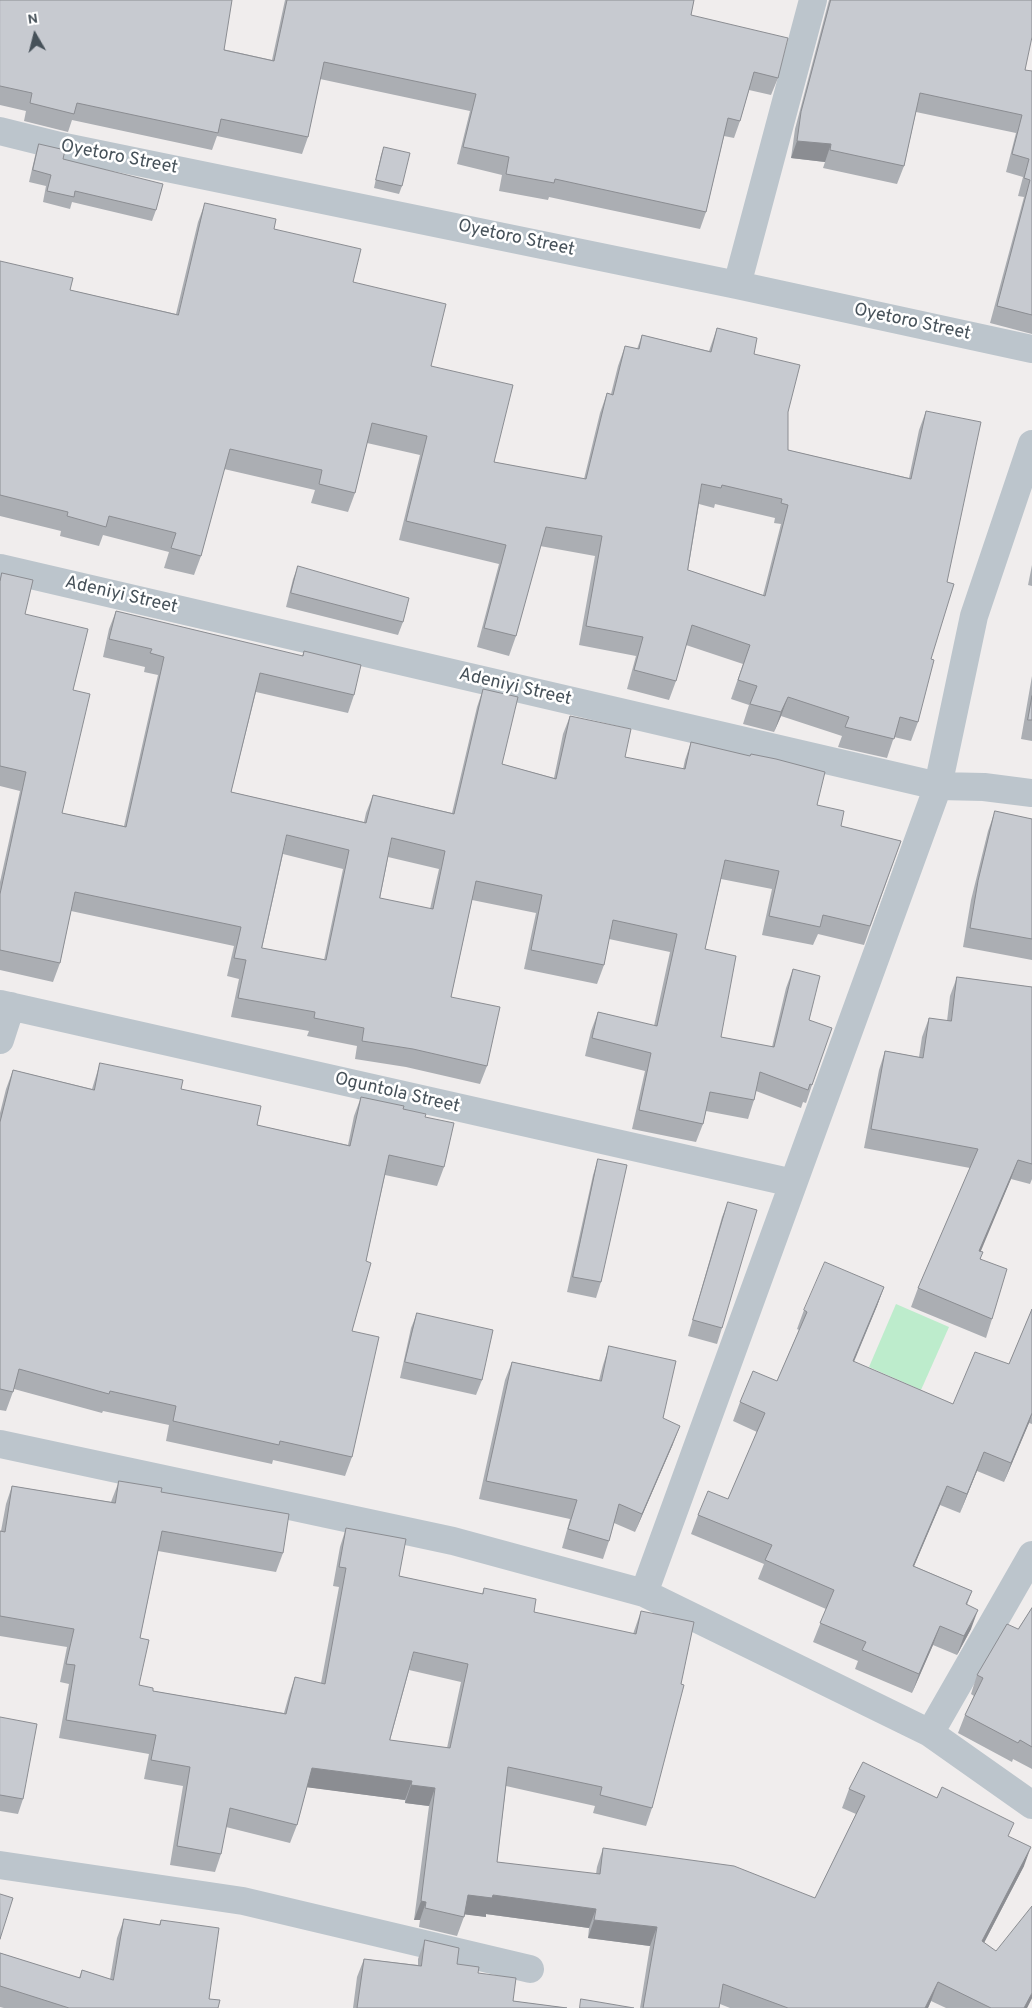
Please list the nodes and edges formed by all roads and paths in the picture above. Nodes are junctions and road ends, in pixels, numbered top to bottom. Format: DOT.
graph roads {
  1 [pos="813,0"];
  2 [pos="0,131"];
  3 [pos="738,285"];
  4 [pos="1032,349"];
  5 [pos="1032,444"];
  6 [pos="0,568"];
  7 [pos="938,786"];
  8 [pos="1032,793"];
  9 [pos="5,1005"];
  10 [pos="0,1040"];
  11 [pos="793,1183"];
  12 [pos="0,1444"];
  13 [pos="1032,1554"];
  14 [pos="644,1593"];
  15 [pos="930,1733"];
  16 [pos="1032,1806"];
  17 [pos="0,1866"];
  18 [pos="530,1969"];
  1 -- 3 [label="street"];
  2 -- 3 [label="street, Oyetoro Street"];
  3 -- 4 [label="street, Oyetoro Street"];
  5 -- 7 [label="street"];
  6 -- 7 [label="street, Adeniyi Street"];
  7 -- 8 [label="street, Adeniyi Street"];
  7 -- 11 [label="street"];
  9 -- 10 [label="street"];
  9 -- 11 [label="street, Oguntola Street"];
  11 -- 14 [label="street"];
  12 -- 14 [label="street"];
  13 -- 15 [label="street"];
  14 -- 15 [label="street"];
  15 -- 16 [label="street"];
  17 -- 18 [label="street"];
}
